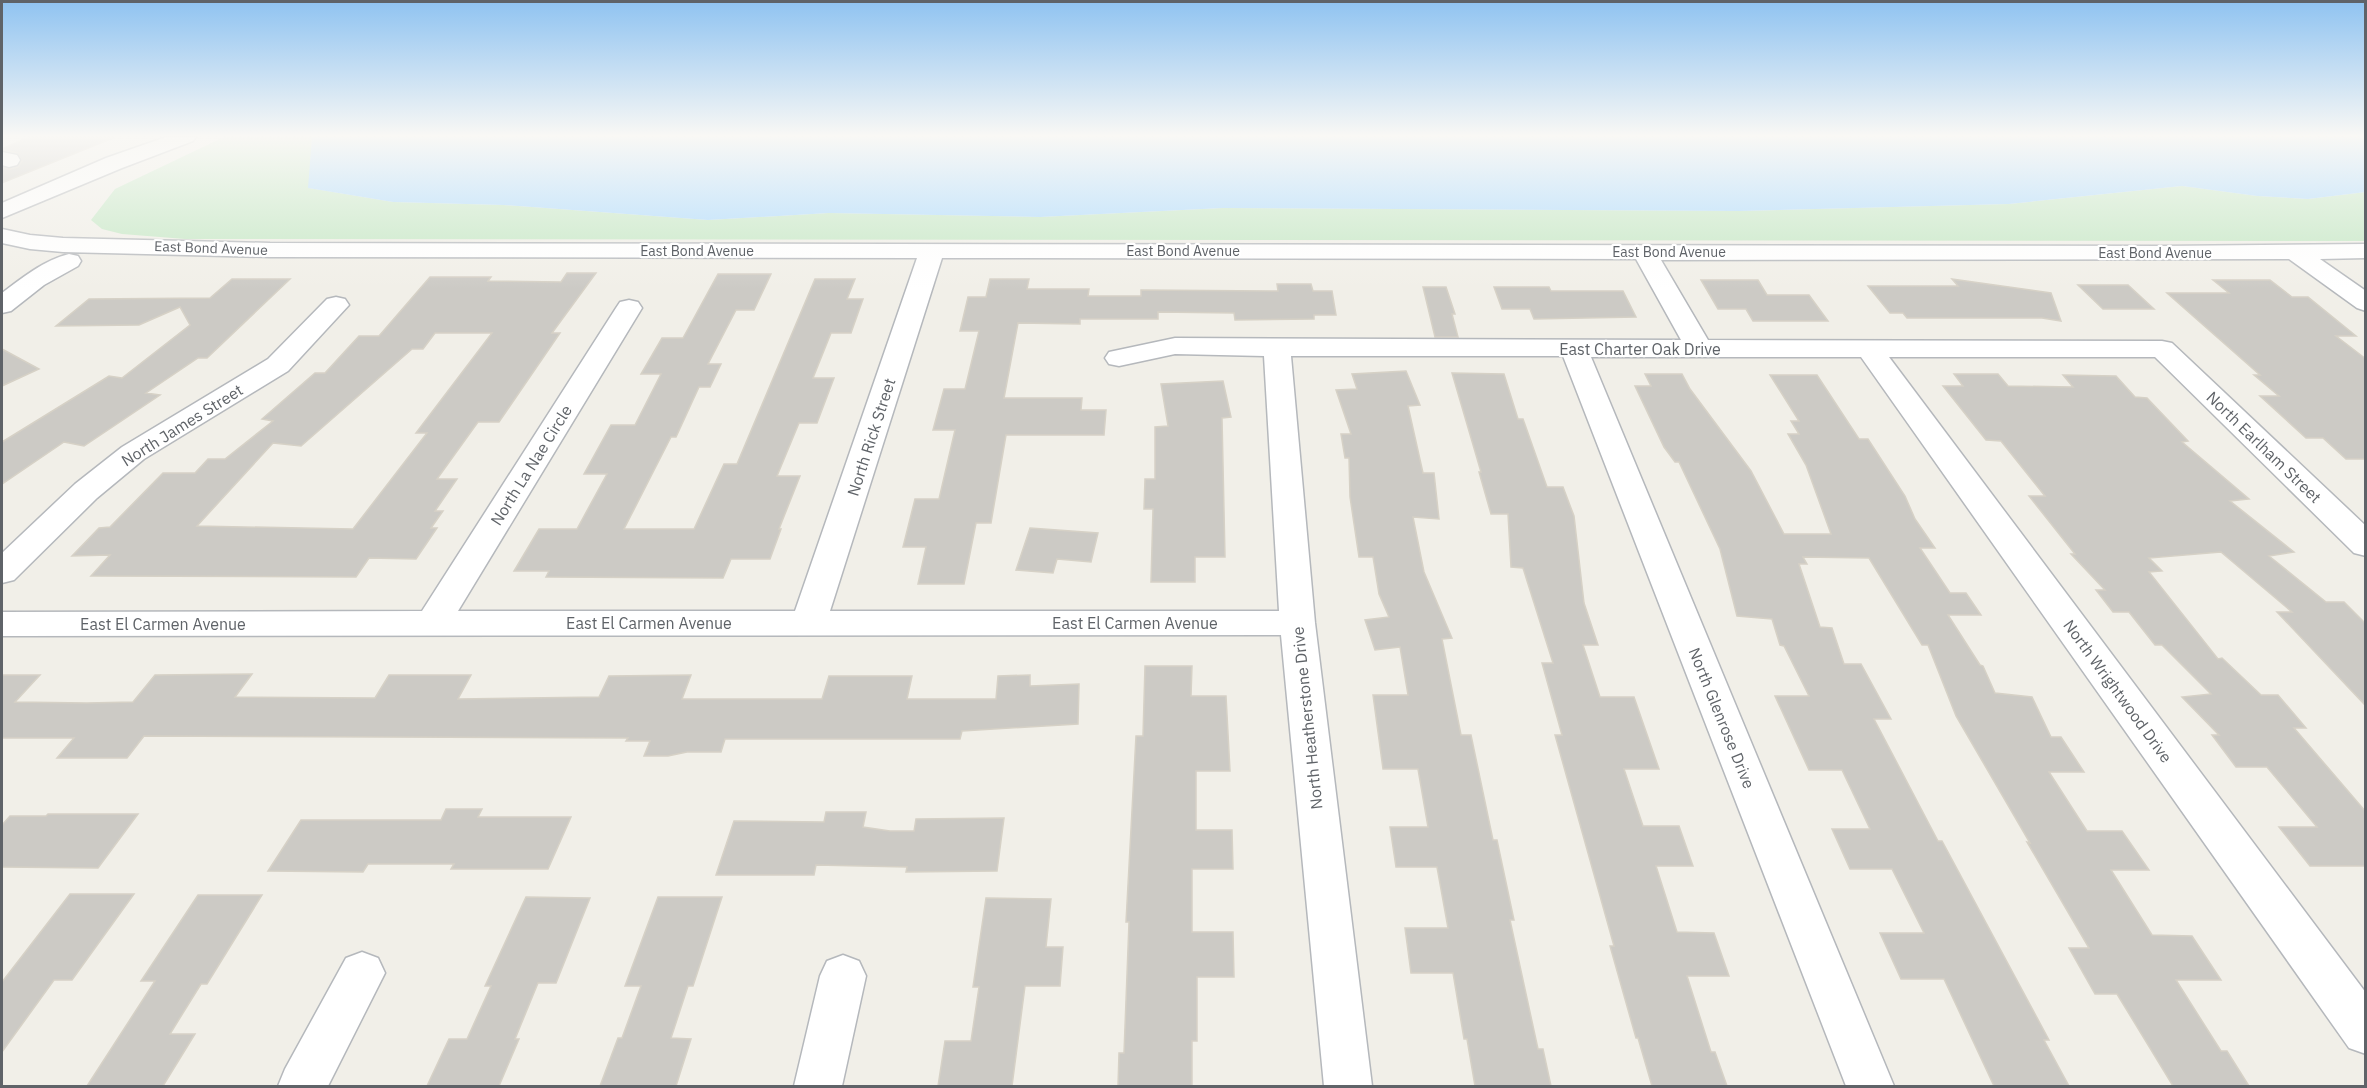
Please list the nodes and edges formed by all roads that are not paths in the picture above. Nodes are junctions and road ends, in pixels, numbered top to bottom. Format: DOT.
graph roads {
  1 [pos="57,188"];
  2 [pos="2,211"];
  3 [pos="2,236"];
  4 [pos="2366,251"];
  5 [pos="2,258"];
  6 [pos="929,258"];
  7 [pos="1648,259"];
  8 [pos="2305,259"];
  9 [pos="69,261"];
  10 [pos="2366,265"];
  11 [pos="2366,303"];
  12 [pos="2,305"];
  13 [pos="336,305"];
  14 [pos="629,308"];
  15 [pos="1277,348"];
  16 [pos="1574,349"];
  17 [pos="1700,349"];
  18 [pos="2162,349"];
  19 [pos="1870,350"];
  20 [pos="1119,358"];
  21 [pos="2366,545"];
  22 [pos="2,572"];
  23 [pos="1297,622"];
  24 [pos="433,623"];
  25 [pos="810,623"];
  26 [pos="2,624"];
  27 [pos="362,973"];
  28 [pos="843,976"];
  29 [pos="2366,1032"];
  30 [pos="302,1086"];
  31 [pos="818,1086"];
  32 [pos="1348,1086"];
  33 [pos="1870,1086"];
  1 -- 2 [label="street"];
  3 -- 6 [label="street, East Bond Avenue"];
  4 -- 8 [label="street, East Bond Avenue"];
  5 -- 9 [label="street, East Bond Avenue"];
  6 -- 7 [label="street, East Bond Avenue"];
  6 -- 9 [label="street, East Bond Avenue"];
  6 -- 25 [label="street, North Rick Street"];
  7 -- 8 [label="street, East Bond Avenue"];
  7 -- 17 [label="street"];
  8 -- 10 [label="street, East Bond Avenue"];
  8 -- 11 [label="street"];
  9 -- 12 [label="street"];
  13 -- 22 [label="street, North James Street"];
  14 -- 24 [label="street, North La Nae Circle"];
  15 -- 16 [label="street, East Charter Oak Drive"];
  15 -- 20 [label="street, East Charter Oak Drive"];
  15 -- 23 [label="street, North Heatherstone Drive"];
  16 -- 17 [label="street, East Charter Oak Drive"];
  16 -- 33 [label="street, North Glenrose Drive"];
  17 -- 19 [label="street, East Charter Oak Drive"];
  18 -- 19 [label="street, East Charter Oak Drive"];
  18 -- 21 [label="street, North Earlham Street"];
  19 -- 29 [label="street, North Wrightwood Drive"];
  23 -- 25 [label="street, East El Carmen Avenue"];
  23 -- 32 [label="street, North Heatherstone Drive"];
  24 -- 25 [label="street, East El Carmen Avenue"];
  24 -- 26 [label="street, East El Carmen Avenue"];
  27 -- 30 [label="street"];
  28 -- 31 [label="street"];
}
